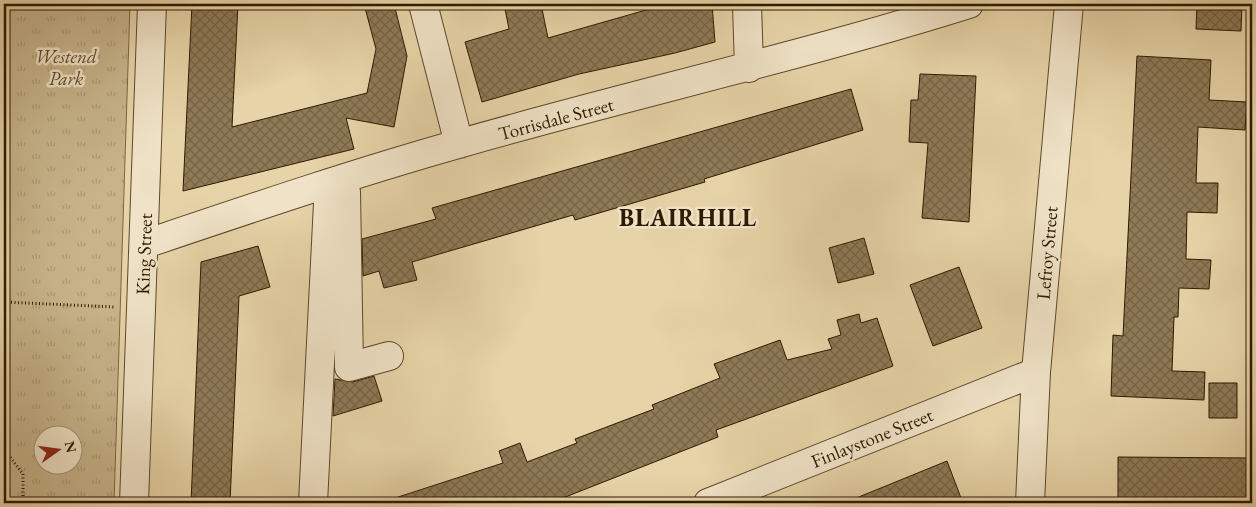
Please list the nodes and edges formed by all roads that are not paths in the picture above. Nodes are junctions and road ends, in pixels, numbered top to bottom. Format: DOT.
graph roads {
  1 [pos="152,4"];
  2 [pos="423,4"];
  3 [pos="747,4"];
  4 [pos="969,4"];
  5 [pos="1069,4"];
  6 [pos="749,68"];
  7 [pos="459,144"];
  8 [pos="337,180"];
  9 [pos="145,244"];
  10 [pos="389,356"];
  11 [pos="1036,372"];
  12 [pos="134,503"];
  13 [pos="313,503"];
  14 [pos="708,503"];
  15 [pos="1030,503"];
  1 -- 9 [label="street, King Street"];
  2 -- 7 [label="street"];
  3 -- 6 [label="street"];
  4 -- 6 [label="street, Torrisdale Street"];
  5 -- 11 [label="street, Lefroy Street"];
  6 -- 7 [label="street, Torrisdale Street"];
  7 -- 8 [label="street, Torrisdale Street"];
  8 -- 9 [label="street, Torrisdale Street"];
  8 -- 10 [label="street"];
  8 -- 13 [label="street"];
  9 -- 12 [label="street, King Street"];
  11 -- 14 [label="street, Finlaystone Street"];
  11 -- 15 [label="street, Lefroy Street"];
}
